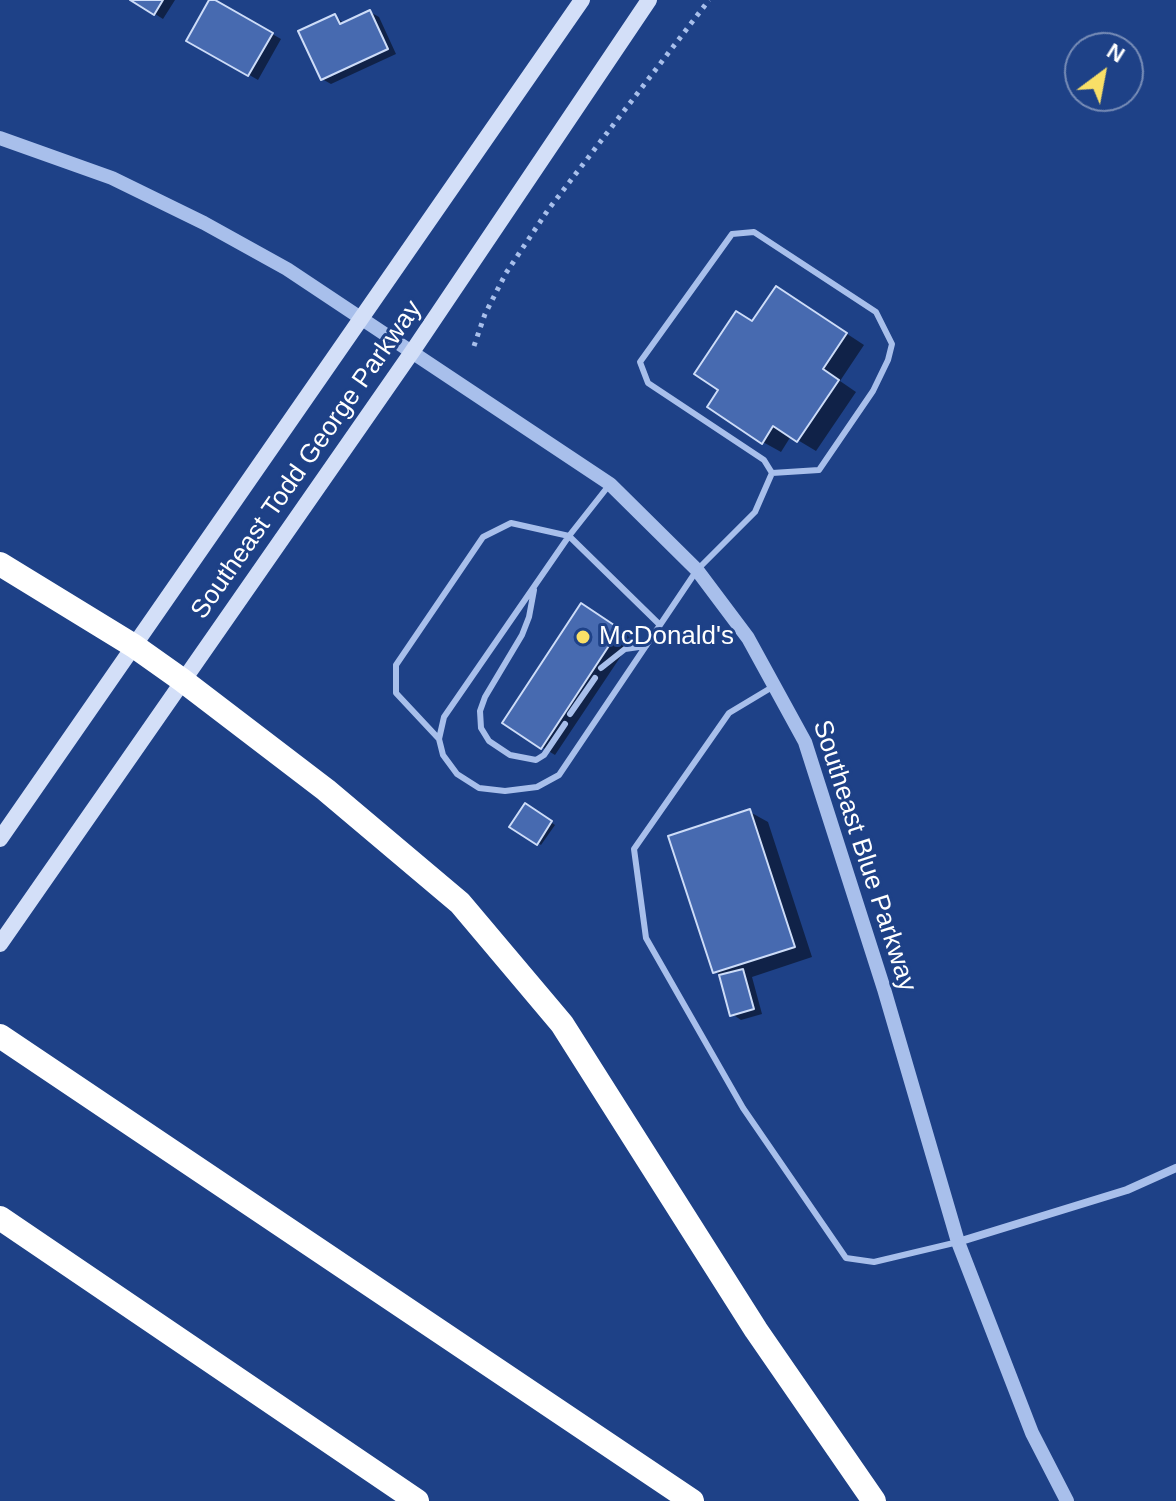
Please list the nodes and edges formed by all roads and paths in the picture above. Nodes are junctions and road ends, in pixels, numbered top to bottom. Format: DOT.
graph roads {
  1 [pos="582,0"];
  2 [pos="649,0"];
  3 [pos="709,0"];
  4 [pos="0,138"];
  5 [pos="362,320"];
  6 [pos="474,346"];
  7 [pos="412,352"];
  8 [pos="772,473"];
  9 [pos="610,484"];
  10 [pos="569,536"];
  11 [pos="0,564"];
  12 [pos="697,570"];
  13 [pos="535,587"];
  14 [pos="660,625"];
  15 [pos="134,646"];
  16 [pos="646,646"];
  17 [pos="601,668"];
  18 [pos="595,678"];
  19 [pos="182,680"];
  20 [pos="774,685"];
  21 [pos="570,714"];
  22 [pos="565,724"];
  23 [pos="439,739"];
  24 [pos="0,839"];
  25 [pos="0,944"];
  26 [pos="0,1036"];
  27 [pos="1176,1168"];
  28 [pos="0,1218"];
  29 [pos="958,1242"];
  30 [pos="417,1501"];
  31 [pos="692,1501"];
  32 [pos="874,1501"];
  33 [pos="1067,1501"];
  1 -- 5 [label="main road, Southeast Todd George Parkway"];
  2 -- 7 [label="main road, Southeast Todd George Parkway"];
  3 -- 6 [label="path"];
  4 -- 5 [label="street, Southeast Blue Parkway"];
  5 -- 7 [label="street, Southeast Blue Parkway"];
  5 -- 15 [label="main road, Southeast Todd George Parkway"];
  7 -- 9 [label="street, Southeast Blue Parkway"];
  7 -- 19 [label="main road, Southeast Todd George Parkway"];
  8 -- 8 [label="lane"];
  8 -- 12 [label="lane"];
  9 -- 10 [label="lane"];
  9 -- 12 [label="street, Southeast Blue Parkway"];
  10 -- 13 [label="lane"];
  10 -- 14 [label="lane"];
  10 -- 23 [label="lane"];
  11 -- 15 [label="highway"];
  12 -- 14 [label="lane"];
  12 -- 20 [label="street, Southeast Blue Parkway"];
  13 -- 22 [label="lane"];
  13 -- 23 [label="lane"];
  14 -- 16 [label="lane"];
  15 -- 19 [label="highway"];
  15 -- 24 [label="main road, Southeast Todd George Parkway"];
  16 -- 17 [label="lane"];
  16 -- 23 [label="lane"];
  18 -- 21 [label="lane"];
  19 -- 25 [label="main road, Southeast Todd George Parkway"];
  19 -- 32 [label="highway"];
  20 -- 29 [label="street, Southeast Blue Parkway"];
  20 -- 29 [label="lane"];
  26 -- 31 [label="highway"];
  27 -- 29 [label="street"];
  28 -- 30 [label="highway"];
  29 -- 33 [label="street, Southeast Blue Parkway"];
}
